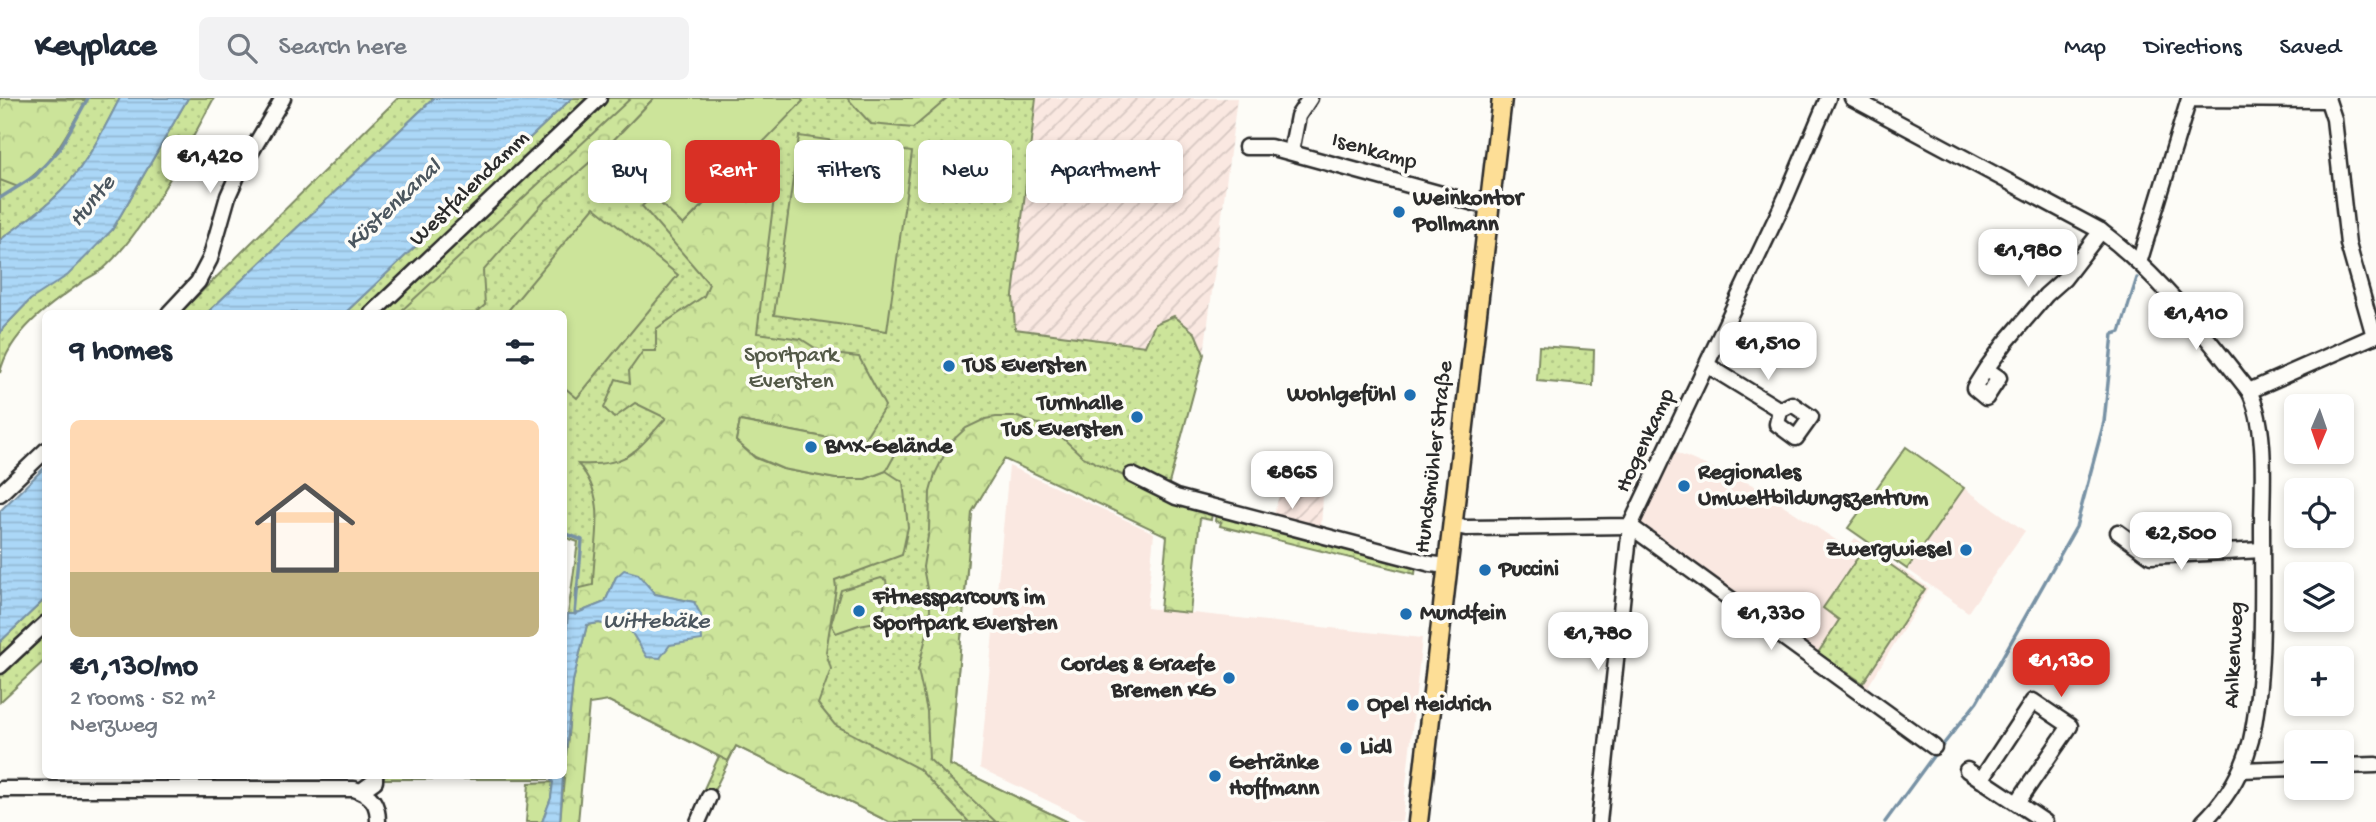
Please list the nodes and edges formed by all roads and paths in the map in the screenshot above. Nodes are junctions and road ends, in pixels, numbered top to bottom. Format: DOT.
graph roads {
  1 [pos="283,98"];
  2 [pos="600,98"];
  3 [pos="1310,98"];
  4 [pos="1502,98"];
  5 [pos="1828,98"];
  6 [pos="1852,98"];
  7 [pos="2328,99"];
  8 [pos="1246,148"];
  9 [pos="1291,152"];
  10 [pos="1489,206"];
  11 [pos="2101,231"];
  12 [pos="2139,263"];
  13 [pos="172,310"];
  14 [pos="375,310"];
  15 [pos="2375,335"];
  16 [pos="1707,365"];
  17 [pos="1986,369"];
  18 [pos="2249,391"];
  19 [pos="1780,410"];
  20 [pos="42,454"];
  21 [pos="1132,475"];
  22 [pos="0,494"];
  23 [pos="1452,526"];
  24 [pos="1630,526"];
  25 [pos="2119,532"];
  26 [pos="2262,550"];
  27 [pos="1447,566"];
  28 [pos="42,627"];
  29 [pos="0,666"];
  30 [pos="1934,747"];
  31 [pos="2376,765"];
  32 [pos="2354,766"];
  33 [pos="2284,768"];
  34 [pos="1966,770"];
  35 [pos="2241,770"];
  36 [pos="376,779"];
  37 [pos="1981,780"];
  38 [pos="103,782"];
  39 [pos="0,789"];
  40 [pos="362,792"];
  41 [pos="709,797"];
  42 [pos="2017,803"];
  43 [pos="378,822"];
  44 [pos="698,822"];
  45 [pos="1418,822"];
  46 [pos="1599,822"];
  47 [pos="2045,822"];
  48 [pos="2203,822"];
  1 -- 13 [label="street"];
  2 -- 14 [label="street, Westfalendamm"];
  3 -- 9 [label="street"];
  4 -- 10 [label="main road, Hundsmühler Straße"];
  5 -- 16 [label="street, Hogenkamp"];
  6 -- 11 [label="street, Ahlkenweg"];
  7 -- 12 [label="street"];
  7 -- 15 [label="street"];
  8 -- 9 [label="street, Isenkamp"];
  9 -- 10 [label="street, Isenkamp"];
  10 -- 23 [label="main road, Hundsmühler Straße"];
  11 -- 12 [label="street, Ahlkenweg"];
  11 -- 17 [label="street"];
  12 -- 18 [label="street, Ahlkenweg"];
  15 -- 18 [label="street"];
  16 -- 19 [label="street"];
  16 -- 24 [label="street, Hogenkamp"];
  18 -- 26 [label="street, Ahlkenweg"];
  20 -- 22 [label="street"];
  21 -- 27 [label="street"];
  23 -- 24 [label="street, Hogenkamp"];
  23 -- 27 [label="main road, Hundsmühler Straße"];
  24 -- 30 [label="street"];
  24 -- 46 [label="street"];
  25 -- 26 [label="street"];
  26 -- 35 [label="street, Ahlkenweg"];
  27 -- 45 [label="main road, Hundsmühler Straße"];
  28 -- 29 [label="street"];
  31 -- 32 [label="street"];
  33 -- 35 [label="street"];
  34 -- 37 [label="street"];
  35 -- 48 [label="street, Ahlkenweg"];
  36 -- 40 [label="street"];
  37 -- 42 [label="street"];
  37 -- 42 [label="street"];
  38 -- 39 [label="street"];
  38 -- 40 [label="street"];
  40 -- 43 [label="street"];
  41 -- 44 [label="street"];
  42 -- 47 [label="street"];
}
